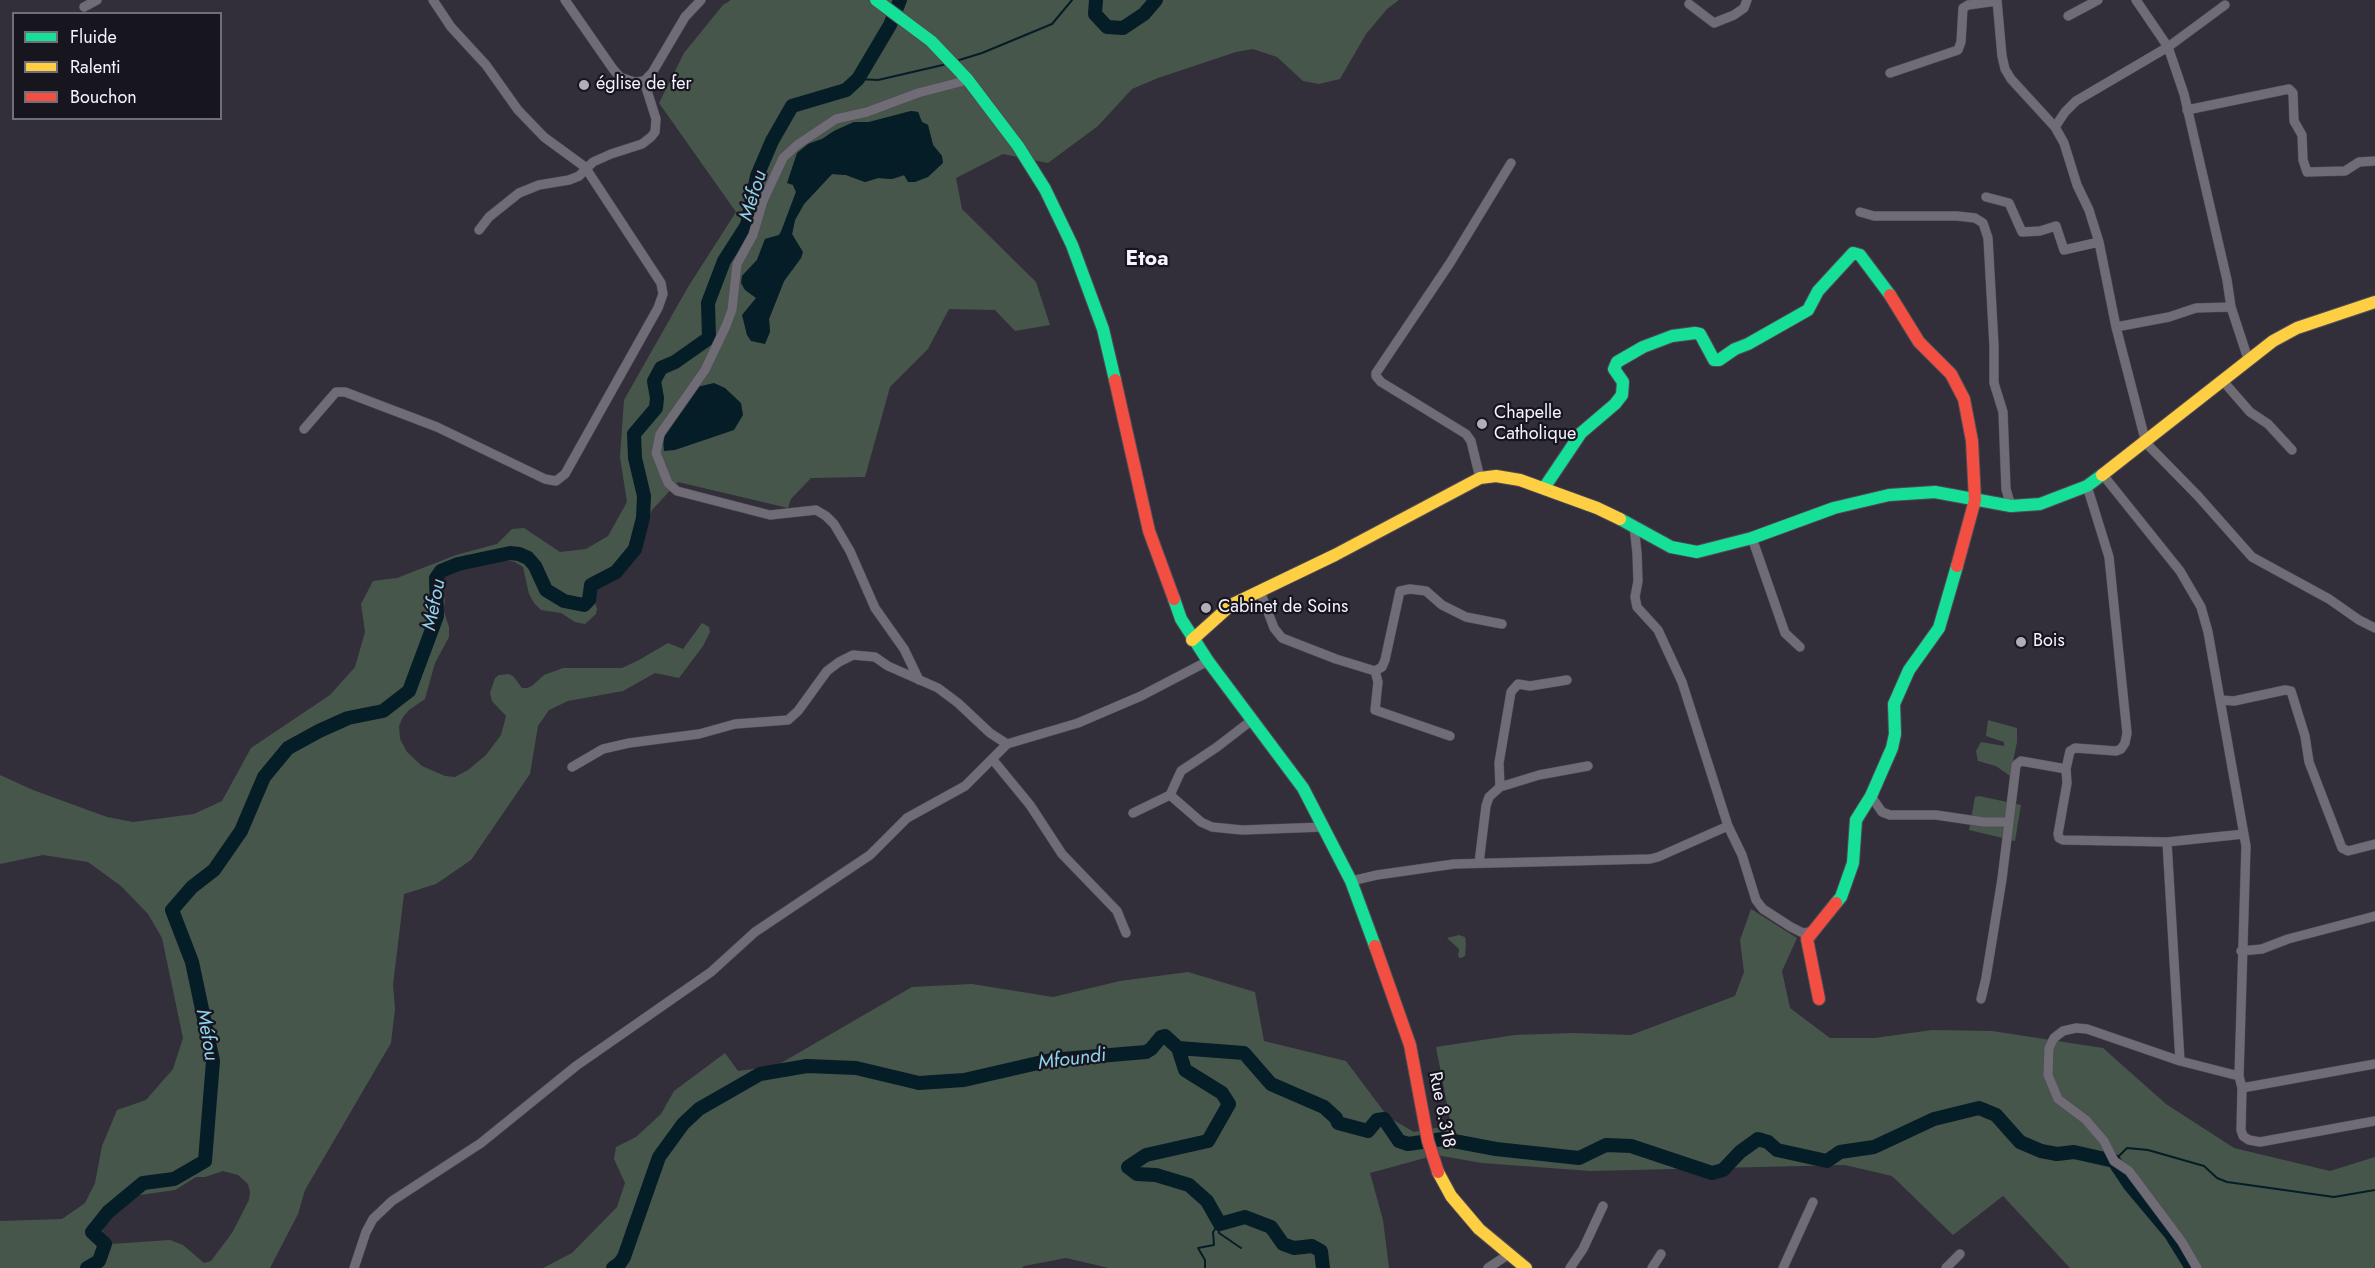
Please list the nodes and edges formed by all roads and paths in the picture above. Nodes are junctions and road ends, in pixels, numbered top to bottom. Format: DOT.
graph roads {
  1 [pos="97,0"];
  2 [pos="433,0"];
  3 [pos="565,0"];
  4 [pos="701,0"];
  5 [pos="1747,0"];
  6 [pos="1997,0"];
  7 [pos="2098,0"];
  8 [pos="2136,0"];
  9 [pos="880,3"];
  10 [pos="1689,4"];
  11 [pos="2225,5"];
  12 [pos="84,7"];
  13 [pos="2068,16"];
  14 [pos="2169,47"];
  15 [pos="1890,73"];
  16 [pos="968,80"];
  17 [pos="644,81"];
  18 [pos="2187,110"];
  19 [pos="2055,127"];
  20 [pos="2375,161"];
  21 [pos="1510,163"];
  22 [pos="585,167"];
  23 [pos="1986,196"];
  24 [pos="1860,212"];
  25 [pos="478,230"];
  26 [pos="2099,243"];
  27 [pos="2375,302"];
  28 [pos="2231,307"];
  29 [pos="2116,327"];
  30 [pos="2248,359"];
  31 [pos="2223,381"];
  32 [pos="304,429"];
  33 [pos="2146,443"];
  34 [pos="2292,450"];
  35 [pos="2103,475"];
  36 [pos="1480,478"];
  37 [pos="2086,486"];
  38 [pos="1544,488"];
  39 [pos="1975,500"];
  40 [pos="2011,506"];
  41 [pos="1634,525"];
  42 [pos="1752,538"];
  43 [pos="1260,591"];
  44 [pos="1502,624"];
  45 [pos="2375,628"];
  46 [pos="1192,639"];
  47 [pos="1800,647"];
  48 [pos="1208,661"];
  49 [pos="1375,670"];
  50 [pos="919,680"];
  51 [pos="1567,680"];
  52 [pos="2221,700"];
  53 [pos="1252,720"];
  54 [pos="1449,736"];
  55 [pos="1007,744"];
  56 [pos="993,760"];
  57 [pos="1588,766"];
  58 [pos="572,767"];
  59 [pos="2066,769"];
  60 [pos="1500,787"];
  61 [pos="1170,795"];
  62 [pos="1871,796"];
  63 [pos="1133,813"];
  64 [pos="2009,822"];
  65 [pos="1728,826"];
  66 [pos="1324,827"];
  67 [pos="2244,834"];
  68 [pos="2167,842"];
  69 [pos="2375,844"];
  70 [pos="1479,863"];
  71 [pos="1351,881"];
  72 [pos="2375,916"];
  73 [pos="1815,931"];
  74 [pos="1126,933"];
  75 [pos="2241,951"];
  76 [pos="1819,999"];
  77 [pos="1981,999"];
  78 [pos="2180,1061"];
  79 [pos="2375,1064"];
  80 [pos="2239,1076"];
  81 [pos="2242,1088"];
  82 [pos="2375,1121"];
  83 [pos="1813,1202"];
  84 [pos="1603,1206"];
  85 [pos="1509,1254"];
  86 [pos="1661,1254"];
  87 [pos="1960,1254"];
  88 [pos="354,1268"];
  89 [pos="1488,1268"];
  90 [pos="1526,1268"];
  91 [pos="1570,1268"];
  92 [pos="1652,1268"];
  93 [pos="1783,1268"];
  94 [pos="1946,1268"];
  95 [pos="2197,1268"];
  1 -- 12 [label="street"];
  2 -- 22 [label="street"];
  3 -- 17 [label="street"];
  4 -- 17 [label="street"];
  5 -- 10 [label="street"];
  6 -- 15 [label="street"];
  6 -- 19 [label="street"];
  7 -- 13 [label="street"];
  8 -- 14 [label="street"];
  9 -- 16 [label="street, Rue 8.318"];
  11 -- 14 [label="street"];
  14 -- 18 [label="street"];
  14 -- 19 [label="street"];
  16 -- 46 [label="street, Rue 8.318"];
  16 -- 50 [label="street"];
  17 -- 22 [label="street"];
  18 -- 20 [label="street"];
  18 -- 28 [label="street"];
  19 -- 26 [label="street"];
  21 -- 36 [label="street"];
  22 -- 25 [label="street"];
  22 -- 32 [label="street"];
  23 -- 26 [label="street"];
  24 -- 40 [label="street"];
  26 -- 29 [label="street"];
  27 -- 30 [label="street"];
  28 -- 29 [label="street"];
  28 -- 30 [label="street"];
  29 -- 33 [label="street"];
  30 -- 31 [label="street"];
  31 -- 33 [label="street"];
  31 -- 34 [label="street"];
  33 -- 35 [label="street"];
  33 -- 45 [label="street"];
  35 -- 37 [label="street"];
  35 -- 52 [label="street"];
  36 -- 38 [label="street"];
  36 -- 43 [label="street"];
  37 -- 40 [label="street"];
  37 -- 59 [label="street"];
  38 -- 39 [label="street"];
  38 -- 41 [label="street"];
  39 -- 40 [label="street"];
  39 -- 42 [label="street"];
  39 -- 62 [label="street"];
  41 -- 42 [label="street"];
  41 -- 65 [label="street"];
  42 -- 47 [label="street"];
  43 -- 46 [label="street"];
  43 -- 49 [label="street"];
  44 -- 49 [label="street"];
  46 -- 48 [label="street, Rue 8.318"];
  48 -- 53 [label="street, Rue 8.318"];
  48 -- 55 [label="street"];
  49 -- 54 [label="street"];
  50 -- 55 [label="street"];
  50 -- 58 [label="street"];
  51 -- 60 [label="street"];
  52 -- 67 [label="street"];
  52 -- 69 [label="street"];
  53 -- 61 [label="street"];
  53 -- 66 [label="street, Rue 8.318"];
  55 -- 56 [label="street"];
  56 -- 74 [label="street"];
  56 -- 88 [label="street"];
  57 -- 60 [label="street"];
  59 -- 64 [label="street"];
  59 -- 68 [label="street"];
  60 -- 70 [label="street"];
  61 -- 63 [label="street"];
  61 -- 66 [label="street"];
  62 -- 64 [label="street"];
  62 -- 73 [label="street"];
  64 -- 77 [label="street"];
  65 -- 70 [label="street"];
  65 -- 73 [label="street"];
  66 -- 71 [label="street, Rue 8.318"];
  67 -- 68 [label="street"];
  67 -- 75 [label="street"];
  68 -- 78 [label="street"];
  70 -- 71 [label="street"];
  71 -- 85 [label="street, Rue 8.318"];
  72 -- 75 [label="street"];
  73 -- 76 [label="street"];
  75 -- 80 [label="street"];
  78 -- 80 [label="street"];
  78 -- 95 [label="street"];
  79 -- 81 [label="street"];
  80 -- 81 [label="street"];
  81 -- 82 [label="street"];
  83 -- 93 [label="street"];
  84 -- 91 [label="street"];
  85 -- 89 [label="street"];
  85 -- 90 [label="street, Rue 8.318"];
  86 -- 92 [label="street"];
  87 -- 94 [label="street"];
}
